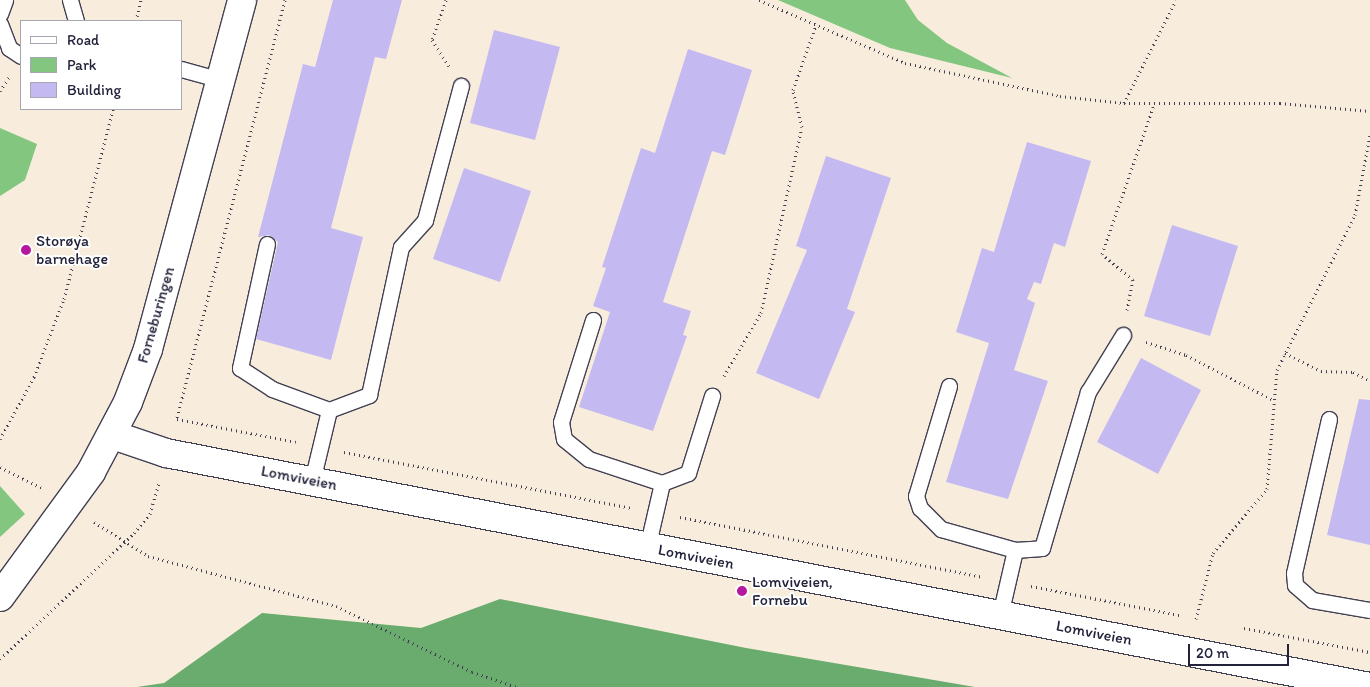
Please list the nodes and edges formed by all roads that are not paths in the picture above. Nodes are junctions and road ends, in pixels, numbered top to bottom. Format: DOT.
graph roads {
  1 [pos="5,0"];
  2 [pos="70,0"];
  3 [pos="242,0"];
  4 [pos="0,14"];
  5 [pos="76,20"];
  6 [pos="0,24"];
  7 [pos="20,55"];
  8 [pos="182,68"];
  9 [pos="221,80"];
  10 [pos="461,86"];
  11 [pos="266,244"];
  12 [pos="594,320"];
  13 [pos="1123,335"];
  14 [pos="949,386"];
  15 [pos="712,396"];
  16 [pos="329,410"];
  17 [pos="1328,419"];
  18 [pos="113,435"];
  19 [pos="312,481"];
  20 [pos="662,483"];
  21 [pos="647,548"];
  22 [pos="1015,550"];
  23 [pos="0,597"];
  24 [pos="1370,610"];
  25 [pos="1000,615"];
  26 [pos="1370,687"];
  1 -- 4 [label="lane"];
  2 -- 5 [label="lane"];
  3 -- 9 [label="street, Forneburingen"];
  6 -- 7 [label="lane"];
  8 -- 9 [label="lane"];
  9 -- 18 [label="street, Forneburingen"];
  10 -- 16 [label="lane"];
  11 -- 16 [label="lane"];
  12 -- 20 [label="lane"];
  13 -- 22 [label="lane"];
  14 -- 22 [label="lane"];
  15 -- 20 [label="lane"];
  16 -- 19 [label="lane"];
  17 -- 24 [label="lane"];
  18 -- 19 [label="street, Lomviveien"];
  18 -- 23 [label="street, Forneburingen"];
  19 -- 21 [label="street, Lomviveien"];
  20 -- 21 [label="lane"];
  21 -- 25 [label="street, Lomviveien"];
  22 -- 25 [label="lane"];
  25 -- 26 [label="street, Lomviveien"];
}
